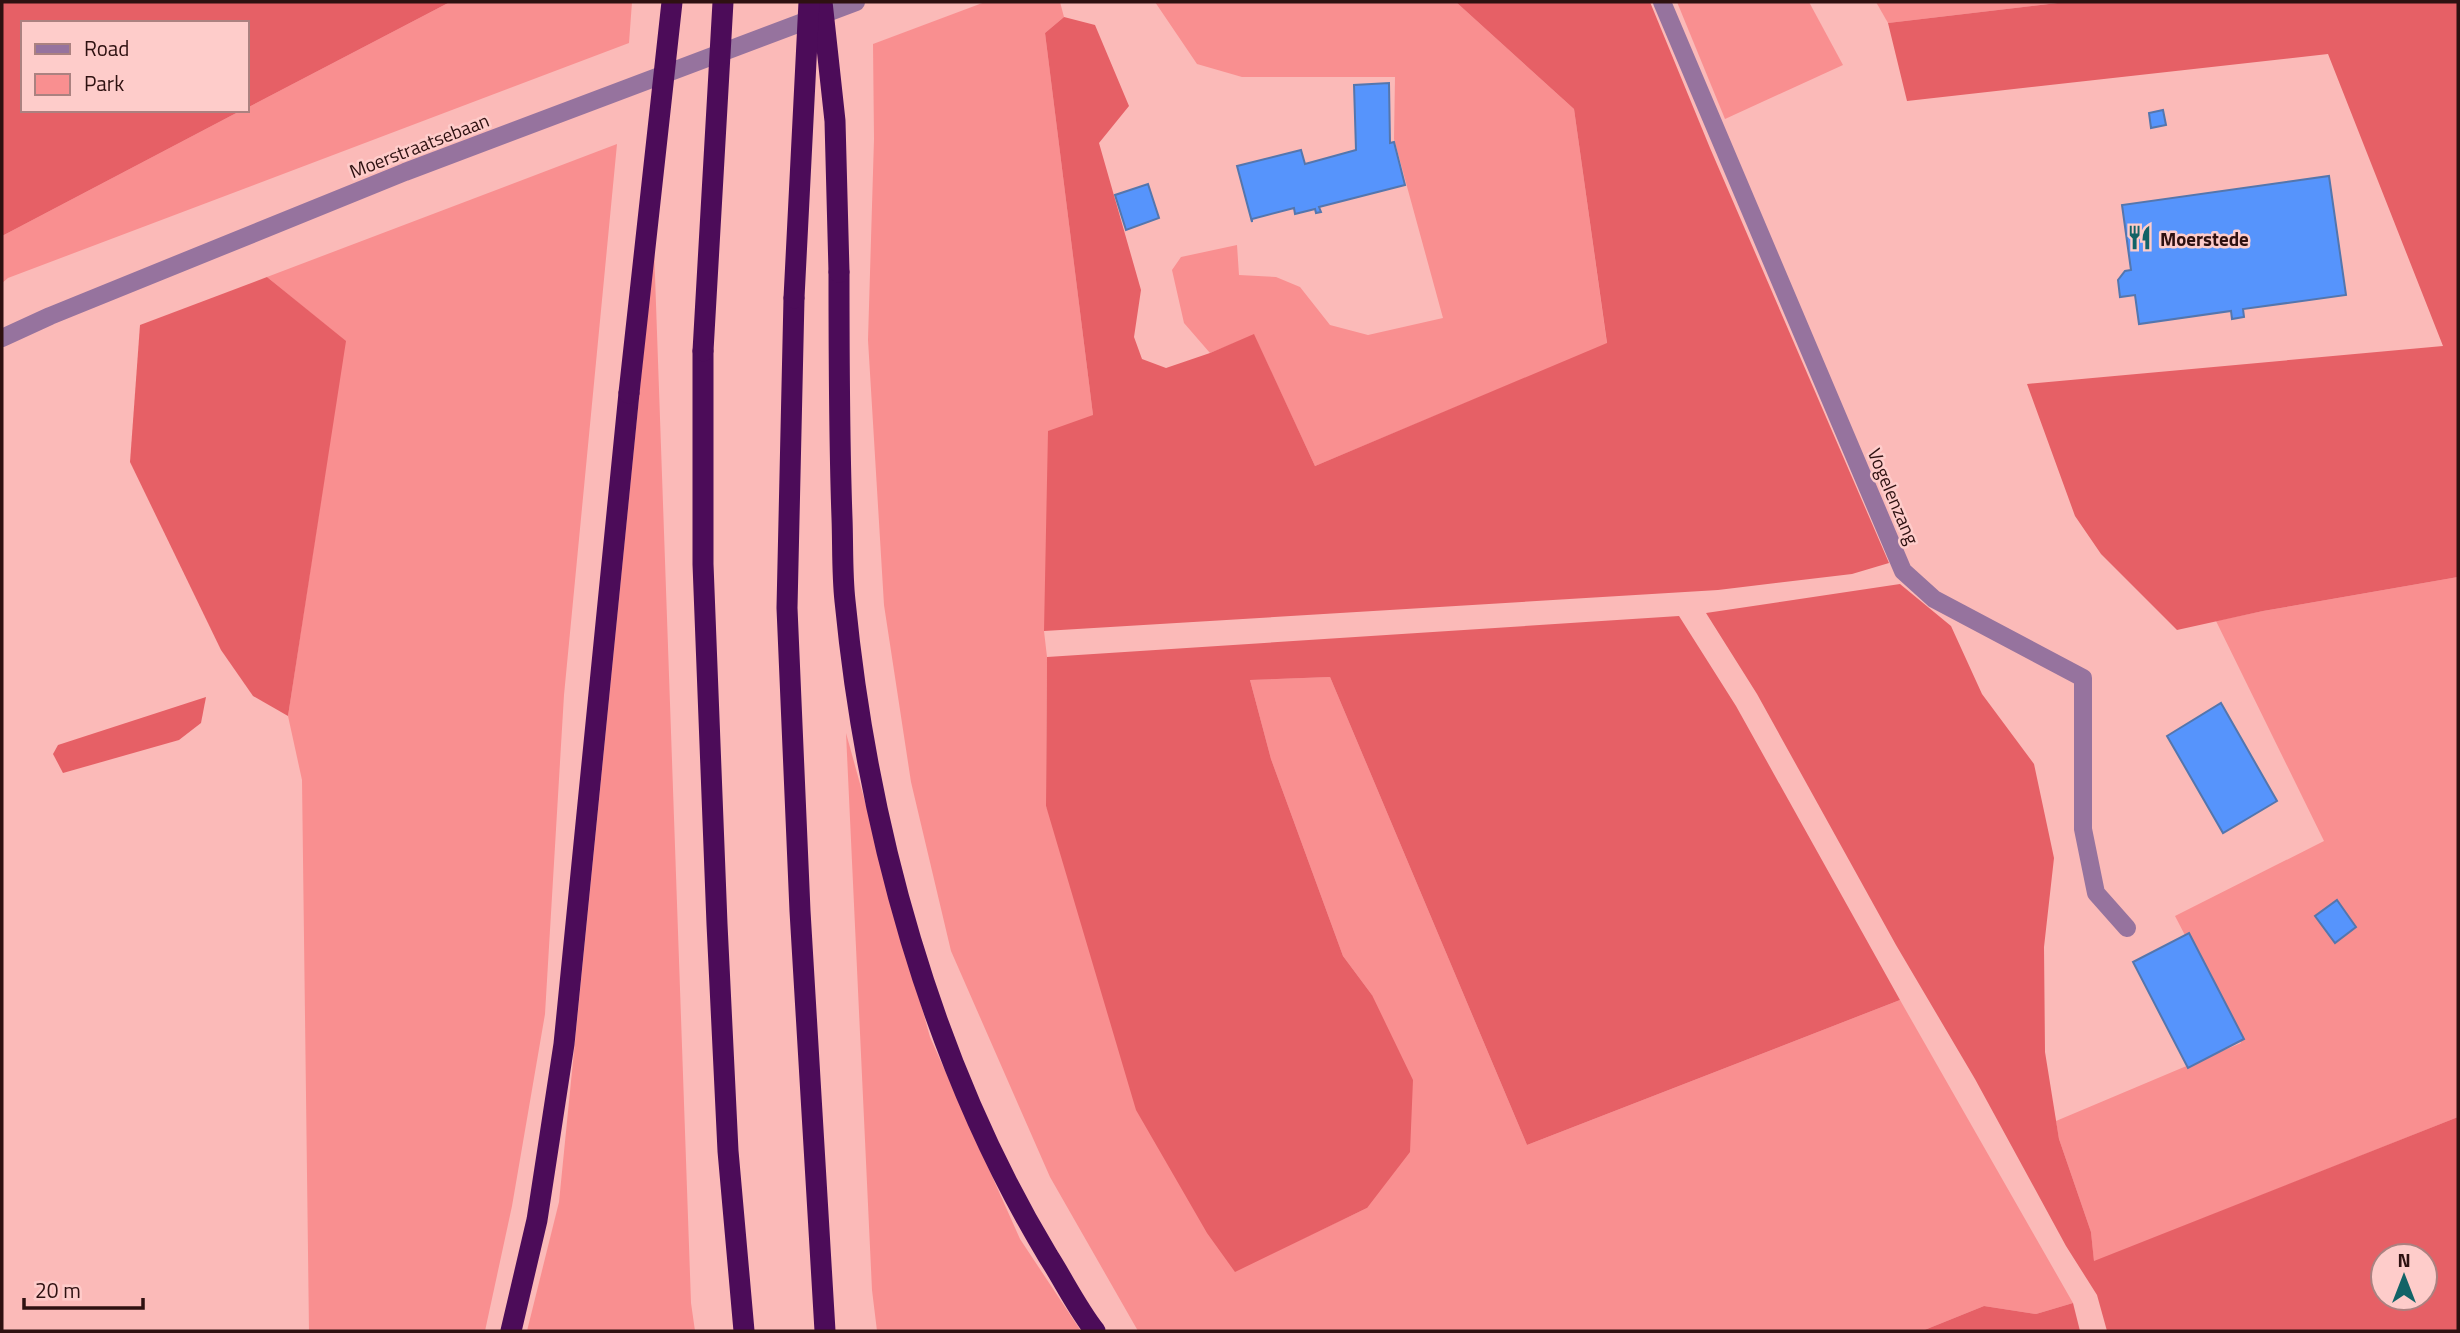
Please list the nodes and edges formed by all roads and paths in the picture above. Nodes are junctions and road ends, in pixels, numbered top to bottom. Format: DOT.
graph roads {
  1 [pos="672,2"];
  2 [pos="723,2"];
  3 [pos="809,2"];
  4 [pos="822,2"];
  5 [pos="856,2"];
  6 [pos="1662,2"];
  7 [pos="2,338"];
  8 [pos="2127,928"];
  9 [pos="512,1331"];
  10 [pos="744,1331"];
  11 [pos="825,1331"];
  12 [pos="1096,1331"];
  1 -- 9 [label="highway, bridge"];
  2 -- 10 [label="highway, bridge"];
  3 -- 11 [label="highway, bridge"];
  4 -- 12 [label="highway, bridge"];
  5 -- 7 [label="street, Moerstraatsebaan"];
  6 -- 8 [label="street, Vogelenzang"];
}
